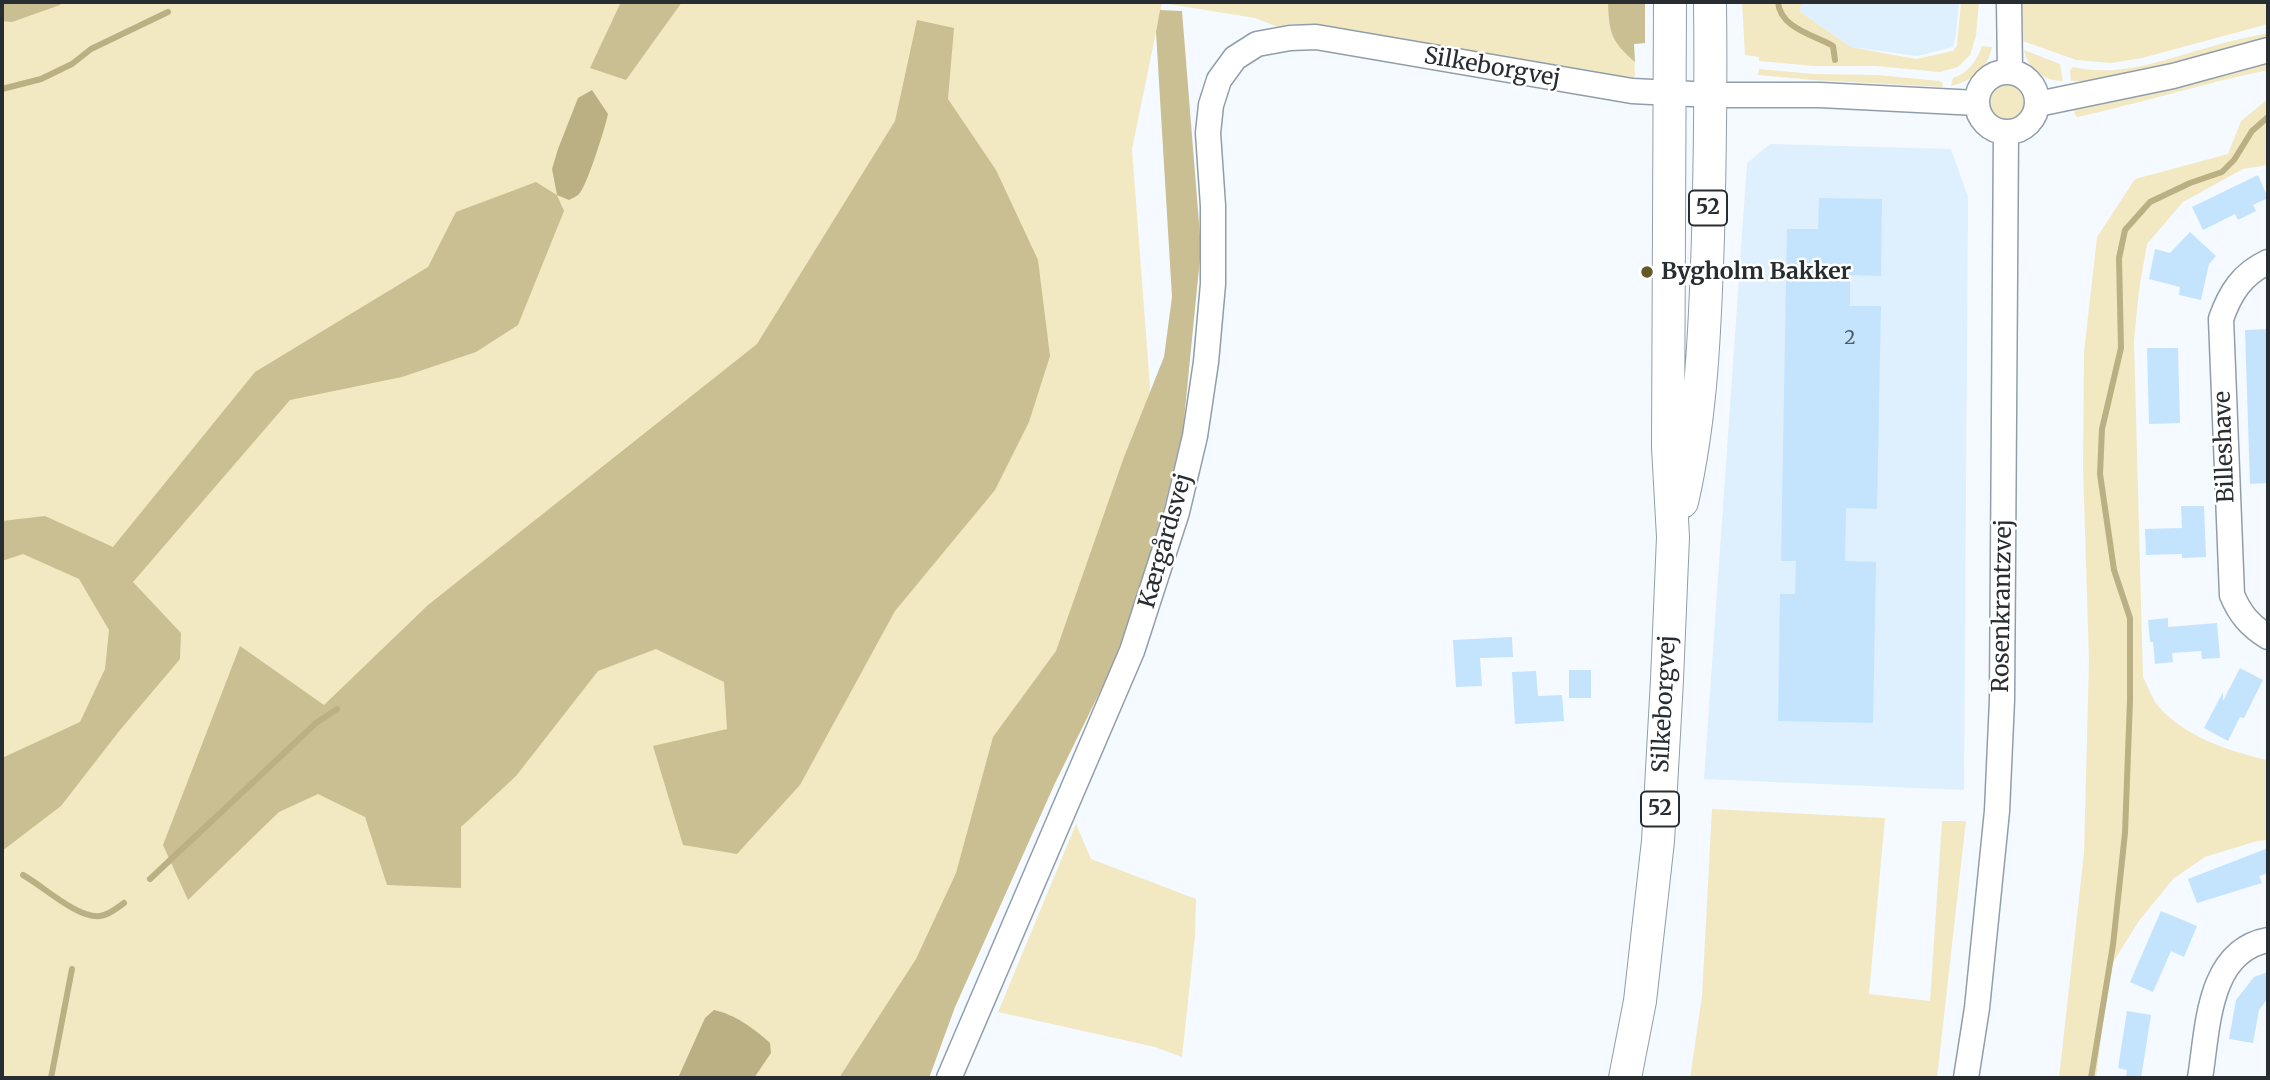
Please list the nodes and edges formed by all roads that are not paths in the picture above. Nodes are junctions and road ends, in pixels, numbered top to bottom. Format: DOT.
graph roads {
  1 [pos="1670,2"];
  2 [pos="1710,2"];
  3 [pos="2009,2"];
  4 [pos="1316,37"];
  5 [pos="2268,50"];
  6 [pos="2010,71"];
  7 [pos="1670,93"];
  8 [pos="1712,95"];
  9 [pos="1977,103"];
  10 [pos="2038,104"];
  11 [pos="2006,132"];
  12 [pos="2268,262"];
  13 [pos="1673,537"];
  14 [pos="2268,637"];
  15 [pos="2268,940"];
  16 [pos="949,1078"];
  17 [pos="1625,1078"];
  18 [pos="1966,1078"];
  19 [pos="2200,1078"];
  1 -- 7 [label="main road, Silkeborgvej / 52"];
  2 -- 8 [label="main road, Silkeborgvej / 52"];
  3 -- 6 [label="street"];
  4 -- 7 [label="street, Silkeborgvej"];
  4 -- 16 [label="street, Kærgårdsvej"];
  5 -- 10 [label="street"];
  6 -- 9 [label="street"];
  6 -- 10 [label="street"];
  7 -- 8 [label="street, Silkeborgvej"];
  7 -- 13 [label="main road, Silkeborgvej / 52"];
  8 -- 9 [label="street"];
  8 -- 13 [label="main road, Silkeborgvej / 52"];
  9 -- 11 [label="street"];
  10 -- 11 [label="street"];
  11 -- 18 [label="street, Rosenkrantzvej"];
  12 -- 14 [label="street, Billeshave"];
  13 -- 17 [label="main road, Silkeborgvej / 52"];
  15 -- 19 [label="street"];
}
